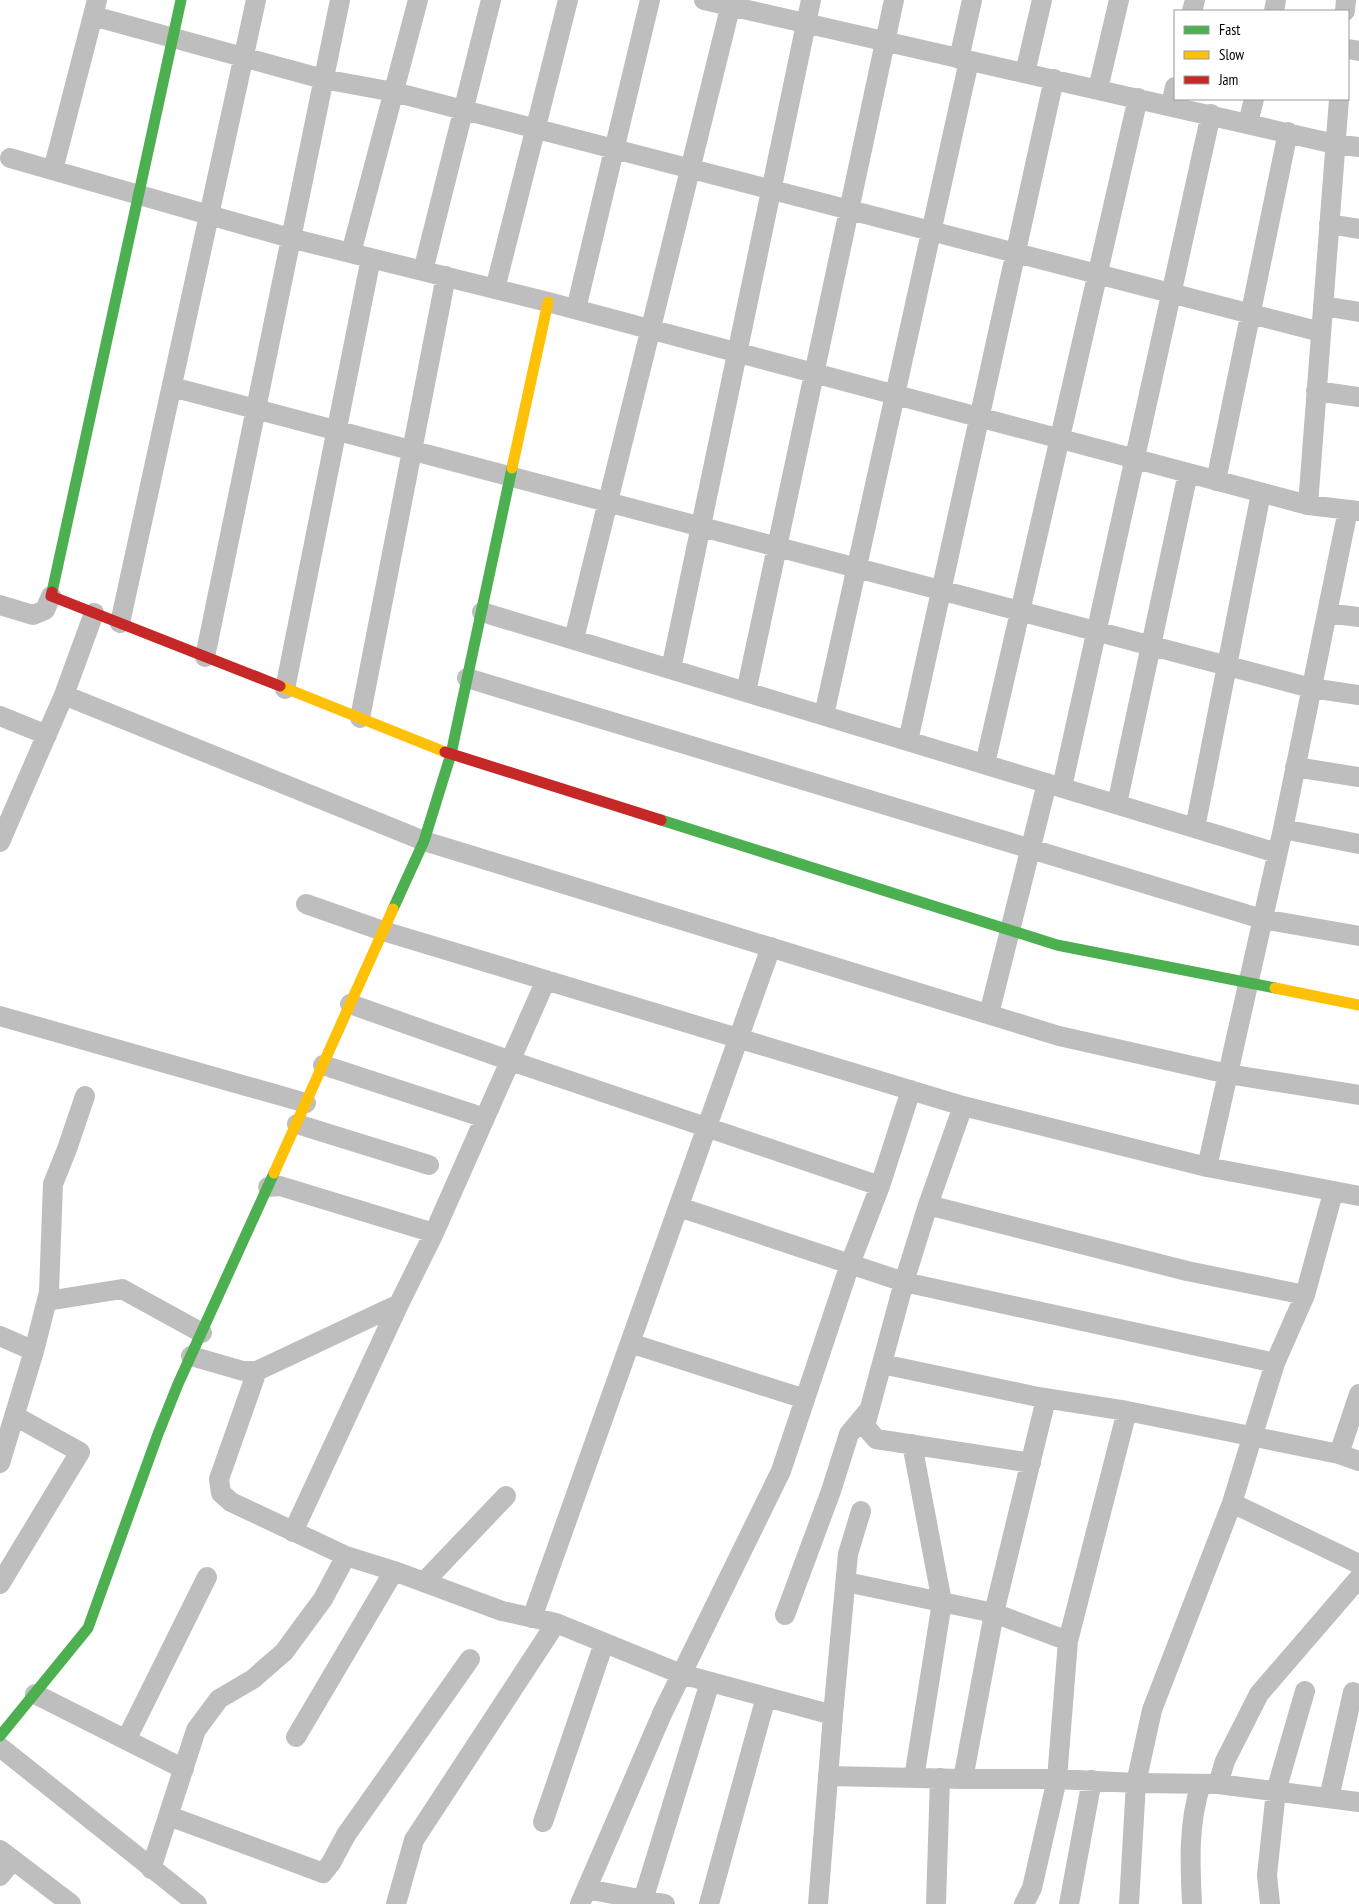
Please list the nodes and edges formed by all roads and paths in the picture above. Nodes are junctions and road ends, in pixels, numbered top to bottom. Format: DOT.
graph roads {
  1 [pos="182,0"];
  2 [pos="256,0"];
  3 [pos="340,0"];
  4 [pos="418,0"];
  5 [pos="491,0"];
  6 [pos="568,0"];
  7 [pos="650,0"];
  8 [pos="704,0"];
  9 [pos="811,0"];
  10 [pos="894,0"];
  11 [pos="972,0"];
  12 [pos="1042,0"];
  13 [pos="1119,0"];
  14 [pos="732,3"];
  15 [pos="95,8"];
  16 [pos="805,23"];
  17 [pos="172,38"];
  18 [pos="884,42"];
  19 [pos="244,57"];
  20 [pos="964,60"];
  21 [pos="1025,73"];
  22 [pos="323,79"];
  23 [pos="1054,79"];
  24 [pos="1098,89"];
  25 [pos="394,92"];
  26 [pos="1173,96"];
  27 [pos="1138,98"];
  28 [pos="1181,100"];
  29 [pos="1254,100"];
  30 [pos="1339,100"];
  31 [pos="463,110"];
  32 [pos="1211,114"];
  33 [pos="1248,123"];
  34 [pos="535,129"];
  35 [pos="1288,132"];
  36 [pos="1335,144"];
  37 [pos="1359,147"];
  38 [pos="614,149"];
  39 [pos="10,158"];
  40 [pos="690,169"];
  41 [pos="53,170"];
  42 [pos="771,190"];
  43 [pos="138,195"];
  44 [pos="848,210"];
  45 [pos="209,215"];
  46 [pos="1329,224"];
  47 [pos="1359,229"];
  48 [pos="932,231"];
  49 [pos="290,238"];
  50 [pos="351,253"];
  51 [pos="1015,253"];
  52 [pos="370,258"];
  53 [pos="423,271"];
  54 [pos="1098,274"];
  55 [pos="446,276"];
  56 [pos="495,289"];
  57 [pos="1171,294"];
  58 [pos="548,302"];
  59 [pos="1323,306"];
  60 [pos="576,309"];
  61 [pos="1359,312"];
  62 [pos="1250,314"];
  63 [pos="650,329"];
  64 [pos="1321,332"];
  65 [pos="737,352"];
  66 [pos="814,373"];
  67 [pos="172,387"];
  68 [pos="1316,391"];
  69 [pos="895,395"];
  70 [pos="1359,398"];
  71 [pos="255,410"];
  72 [pos="979,417"];
  73 [pos="336,431"];
  74 [pos="1060,439"];
  75 [pos="412,451"];
  76 [pos="1135,459"];
  77 [pos="1188,473"];
  78 [pos="510,477"];
  79 [pos="1216,481"];
  80 [pos="1261,493"];
  81 [pos="608,503"];
  82 [pos="1308,505"];
  83 [pos="1354,510"];
  84 [pos="700,527"];
  85 [pos="777,547"];
  86 [pos="856,568"];
  87 [pos="941,591"];
  88 [pos="51,596"];
  89 [pos="0,604"];
  90 [pos="482,612"];
  91 [pos="1020,612"];
  92 [pos="94,613"];
  93 [pos="1327,613"];
  94 [pos="1359,617"];
  95 [pos="120,623"];
  96 [pos="1096,632"];
  97 [pos="574,639"];
  98 [pos="1151,646"];
  99 [pos="205,657"];
  100 [pos="1226,666"];
  101 [pos="671,669"];
  102 [pos="467,678"];
  103 [pos="1311,688"];
  104 [pos="285,689"];
  105 [pos="746,692"];
  106 [pos="64,695"];
  107 [pos="1359,695"];
  108 [pos="824,715"];
  109 [pos="0,716"];
  110 [pos="360,718"];
  111 [pos="47,735"];
  112 [pos="908,741"];
  113 [pos="451,754"];
  114 [pos="985,764"];
  115 [pos="1295,767"];
  116 [pos="1359,777"];
  117 [pos="1054,785"];
  118 [pos="8,801"];
  119 [pos="1117,804"];
  120 [pos="1195,828"];
  121 [pos="1283,829"];
  122 [pos="424,841"];
  123 [pos="0,842"];
  124 [pos="1359,844"];
  125 [pos="1030,850"];
  126 [pos="1277,852"];
  127 [pos="306,904"];
  128 [pos="1262,919"];
  129 [pos="1010,930"];
  130 [pos="383,931"];
  131 [pos="1359,936"];
  132 [pos="771,947"];
  133 [pos="546,980"];
  134 [pos="1248,983"];
  135 [pos="350,1004"];
  136 [pos="1359,1005"];
  137 [pos="989,1014"];
  138 [pos="0,1016"];
  139 [pos="739,1038"];
  140 [pos="511,1061"];
  141 [pos="323,1065"];
  142 [pos="1228,1074"];
  143 [pos="911,1090"];
  144 [pos="1359,1095"];
  145 [pos="84,1096"];
  146 [pos="306,1103"];
  147 [pos="963,1106"];
  148 [pos="485,1118"];
  149 [pos="296,1124"];
  150 [pos="707,1127"];
  151 [pos="429,1165"];
  152 [pos="1207,1167"];
  153 [pos="880,1186"];
  154 [pos="268,1187"];
  155 [pos="1333,1193"];
  156 [pos="1359,1196"];
  157 [pos="928,1206"];
  158 [pos="679,1207"];
  159 [pos="434,1233"];
  160 [pos="850,1264"];
  161 [pos="904,1282"];
  162 [pos="1305,1295"];
  163 [pos="47,1301"];
  164 [pos="399,1304"];
  165 [pos="202,1333"];
  166 [pos="0,1336"];
  167 [pos="630,1342"];
  168 [pos="34,1351"];
  169 [pos="191,1356"];
  170 [pos="1276,1363"];
  171 [pos="882,1364"];
  172 [pos="257,1371"];
  173 [pos="1359,1394"];
  174 [pos="805,1399"];
  175 [pos="1046,1399"];
  176 [pos="870,1408"];
  177 [pos="1127,1411"];
  178 [pos="15,1416"];
  179 [pos="1254,1437"];
  180 [pos="912,1444"];
  181 [pos="1339,1454"];
  182 [pos="1359,1461"];
  183 [pos="0,1463"];
  184 [pos="1031,1463"];
  185 [pos="506,1496"];
  186 [pos="1232,1503"];
  187 [pos="861,1511"];
  188 [pos="293,1532"];
  189 [pos="346,1556"];
  190 [pos="1359,1564"];
  191 [pos="394,1571"];
  192 [pos="207,1577"];
  193 [pos="1359,1578"];
  194 [pos="424,1582"];
  195 [pos="846,1582"];
  196 [pos="0,1584"];
  197 [pos="942,1602"];
  198 [pos="994,1613"];
  199 [pos="785,1615"];
  200 [pos="532,1618"];
  201 [pos="556,1623"];
  202 [pos="1068,1641"];
  203 [pos="604,1643"];
  204 [pos="470,1659"];
  205 [pos="681,1674"];
  206 [pos="710,1682"];
  207 [pos="1305,1691"];
  208 [pos="1353,1692"];
  209 [pos="35,1694"];
  210 [pos="766,1697"];
  211 [pos="833,1715"];
  212 [pos="0,1736"];
  213 [pos="296,1738"];
  214 [pos="126,1740"];
  215 [pos="0,1747"];
  216 [pos="184,1769"];
  217 [pos="828,1776"];
  218 [pos="914,1778"];
  219 [pos="940,1778"];
  220 [pos="963,1779"];
  221 [pos="1057,1779"];
  222 [pos="1092,1780"];
  223 [pos="1136,1783"];
  224 [pos="1210,1784"];
  225 [pos="1276,1791"];
  226 [pos="1329,1798"];
  227 [pos="1359,1802"];
  228 [pos="169,1816"];
  229 [pos="543,1822"];
  230 [pos="6,1855"];
  231 [pos="152,1869"];
  232 [pos="0,1876"];
  233 [pos="584,1896"];
  234 [pos="643,1900"];
  235 [pos="71,1904"];
  236 [pos="197,1904"];
  237 [pos="396,1904"];
  238 [pos="665,1904"];
  239 [pos="709,1904"];
  240 [pos="818,1904"];
  241 [pos="936,1904"];
  242 [pos="1024,1904"];
  243 [pos="1069,1904"];
  244 [pos="1129,1904"];
  245 [pos="1192,1904"];
  246 [pos="1270,1904"];
  1 -- 17 [label="street"];
  2 -- 19 [label="street"];
  3 -- 22 [label="street"];
  4 -- 25 [label="street"];
  5 -- 31 [label="street"];
  6 -- 34 [label="street"];
  7 -- 38 [label="street"];
  8 -- 14 [label="street"];
  9 -- 16 [label="street"];
  10 -- 18 [label="street"];
  11 -- 20 [label="street"];
  12 -- 21 [label="street"];
  13 -- 24 [label="street"];
  14 -- 16 [label="street"];
  14 -- 40 [label="street"];
  15 -- 17 [label="street"];
  15 -- 41 [label="street"];
  16 -- 18 [label="street"];
  16 -- 42 [label="street"];
  17 -- 19 [label="street"];
  17 -- 43 [label="street"];
  18 -- 20 [label="street"];
  18 -- 44 [label="street"];
  19 -- 22 [label="street"];
  19 -- 45 [label="street"];
  20 -- 21 [label="street"];
  20 -- 48 [label="street"];
  21 -- 23 [label="street"];
  22 -- 25 [label="street"];
  22 -- 49 [label="street"];
  23 -- 24 [label="street"];
  23 -- 51 [label="street"];
  24 -- 27 [label="street"];
  25 -- 31 [label="street"];
  25 -- 50 [label="street"];
  26 -- 27 [label="street"];
  27 -- 54 [label="street"];
  28 -- 32 [label="street"];
  29 -- 33 [label="street"];
  30 -- 36 [label="street"];
  31 -- 34 [label="street"];
  31 -- 53 [label="street"];
  32 -- 33 [label="street"];
  32 -- 57 [label="street"];
  33 -- 35 [label="street"];
  34 -- 38 [label="street"];
  34 -- 56 [label="street"];
  35 -- 36 [label="street"];
  35 -- 62 [label="street"];
  36 -- 37 [label="street"];
  36 -- 46 [label="street"];
  38 -- 40 [label="street"];
  38 -- 60 [label="street"];
  39 -- 41 [label="street"];
  40 -- 42 [label="street"];
  40 -- 63 [label="street"];
  41 -- 43 [label="street"];
  42 -- 44 [label="street"];
  42 -- 65 [label="street"];
  43 -- 45 [label="street"];
  43 -- 88 [label="street"];
  44 -- 48 [label="street"];
  44 -- 66 [label="street"];
  45 -- 49 [label="street"];
  45 -- 67 [label="street"];
  46 -- 47 [label="street"];
  46 -- 59 [label="street"];
  48 -- 51 [label="street"];
  48 -- 69 [label="street"];
  49 -- 50 [label="street"];
  49 -- 71 [label="street"];
  50 -- 52 [label="street"];
  51 -- 54 [label="street"];
  51 -- 72 [label="street"];
  52 -- 53 [label="street"];
  52 -- 73 [label="street"];
  53 -- 55 [label="street"];
  54 -- 57 [label="street"];
  54 -- 74 [label="street"];
  55 -- 56 [label="street"];
  55 -- 75 [label="street"];
  56 -- 58 [label="street"];
  57 -- 62 [label="street"];
  57 -- 76 [label="street"];
  58 -- 60 [label="street"];
  58 -- 78 [label="street"];
  59 -- 61 [label="street"];
  59 -- 64 [label="street"];
  60 -- 63 [label="street"];
  62 -- 64 [label="street"];
  62 -- 79 [label="street"];
  63 -- 65 [label="street"];
  63 -- 81 [label="street"];
  64 -- 68 [label="street"];
  65 -- 66 [label="street"];
  65 -- 84 [label="street"];
  66 -- 69 [label="street"];
  66 -- 85 [label="street"];
  67 -- 71 [label="street"];
  67 -- 95 [label="street"];
  68 -- 70 [label="street"];
  68 -- 82 [label="street"];
  69 -- 72 [label="street"];
  69 -- 86 [label="street"];
  71 -- 73 [label="street"];
  71 -- 99 [label="street"];
  72 -- 74 [label="street"];
  72 -- 87 [label="street"];
  73 -- 75 [label="street"];
  73 -- 104 [label="street"];
  74 -- 76 [label="street"];
  74 -- 91 [label="street"];
  75 -- 78 [label="street"];
  75 -- 110 [label="street"];
  76 -- 77 [label="street"];
  76 -- 96 [label="street"];
  77 -- 79 [label="street"];
  77 -- 98 [label="street"];
  78 -- 81 [label="street"];
  78 -- 90 [label="street"];
  79 -- 80 [label="street"];
  80 -- 82 [label="street"];
  80 -- 100 [label="street"];
  81 -- 84 [label="street"];
  81 -- 97 [label="street"];
  82 -- 83 [label="street"];
  83 -- 93 [label="street"];
  84 -- 85 [label="street"];
  84 -- 101 [label="street"];
  85 -- 86 [label="street"];
  85 -- 105 [label="street"];
  86 -- 87 [label="street"];
  86 -- 108 [label="street"];
  87 -- 91 [label="street"];
  87 -- 112 [label="street"];
  88 -- 89 [label="street"];
  88 -- 92 [label="street"];
  90 -- 97 [label="street"];
  90 -- 102 [label="street"];
  91 -- 96 [label="street"];
  91 -- 114 [label="street"];
  92 -- 95 [label="street"];
  92 -- 106 [label="street"];
  93 -- 94 [label="street"];
  93 -- 103 [label="street"];
  95 -- 99 [label="street"];
  96 -- 98 [label="street"];
  96 -- 117 [label="street"];
  97 -- 101 [label="street"];
  98 -- 100 [label="street"];
  98 -- 119 [label="street"];
  99 -- 104 [label="street"];
  100 -- 103 [label="street"];
  100 -- 120 [label="street"];
  101 -- 105 [label="street"];
  102 -- 113 [label="street"];
  102 -- 125 [label="street"];
  103 -- 107 [label="street"];
  103 -- 115 [label="street"];
  104 -- 110 [label="street"];
  105 -- 108 [label="street"];
  106 -- 111 [label="street"];
  106 -- 122 [label="street"];
  108 -- 112 [label="street"];
  109 -- 111 [label="street"];
  110 -- 113 [label="street"];
  111 -- 118 [label="street"];
  112 -- 114 [label="street"];
  113 -- 122 [label="street"];
  113 -- 129 [label="street"];
  114 -- 117 [label="street"];
  115 -- 116 [label="street"];
  115 -- 121 [label="street"];
  117 -- 119 [label="street"];
  117 -- 125 [label="street"];
  118 -- 123 [label="street"];
  119 -- 120 [label="street"];
  120 -- 126 [label="street"];
  121 -- 124 [label="street"];
  121 -- 126 [label="street"];
  122 -- 130 [label="street"];
  122 -- 132 [label="street"];
  125 -- 128 [label="street"];
  125 -- 129 [label="street"];
  126 -- 128 [label="street"];
  127 -- 130 [label="street"];
  128 -- 131 [label="street"];
  128 -- 134 [label="street"];
  129 -- 134 [label="street"];
  129 -- 137 [label="street"];
  130 -- 133 [label="street"];
  130 -- 135 [label="street"];
  132 -- 137 [label="street"];
  132 -- 139 [label="street"];
  133 -- 139 [label="street"];
  133 -- 140 [label="street"];
  134 -- 136 [label="street"];
  134 -- 142 [label="street"];
  135 -- 140 [label="street"];
  135 -- 141 [label="street"];
  137 -- 142 [label="street"];
  138 -- 146 [label="street"];
  139 -- 143 [label="street"];
  139 -- 150 [label="street"];
  140 -- 148 [label="street"];
  140 -- 150 [label="street"];
  141 -- 146 [label="street"];
  141 -- 148 [label="street"];
  142 -- 144 [label="street"];
  142 -- 152 [label="street"];
  143 -- 147 [label="street"];
  143 -- 153 [label="street"];
  145 -- 163 [label="street"];
  146 -- 149 [label="street"];
  147 -- 152 [label="street"];
  147 -- 157 [label="street"];
  148 -- 159 [label="street"];
  149 -- 151 [label="street"];
  149 -- 154 [label="street"];
  150 -- 153 [label="street"];
  150 -- 158 [label="street"];
  152 -- 155 [label="street"];
  153 -- 160 [label="street"];
  154 -- 159 [label="street"];
  154 -- 165 [label="street"];
  155 -- 156 [label="street"];
  155 -- 162 [label="street"];
  157 -- 161 [label="street"];
  157 -- 162 [label="street"];
  158 -- 160 [label="street"];
  158 -- 167 [label="street"];
  159 -- 164 [label="street"];
  160 -- 161 [label="street"];
  160 -- 174 [label="street"];
  161 -- 170 [label="street"];
  161 -- 171 [label="street"];
  162 -- 170 [label="street"];
  163 -- 165 [label="street"];
  163 -- 168 [label="street"];
  164 -- 172 [label="street"];
  164 -- 188 [label="street"];
  165 -- 169 [label="street"];
  166 -- 168 [label="street"];
  167 -- 174 [label="street"];
  167 -- 200 [label="street"];
  168 -- 178 [label="street"];
  169 -- 172 [label="street"];
  169 -- 209 [label="street"];
  170 -- 179 [label="street"];
  171 -- 175 [label="street"];
  171 -- 176 [label="street"];
  172 -- 188 [label="street"];
  173 -- 181 [label="street"];
  174 -- 205 [label="street"];
  175 -- 177 [label="street"];
  175 -- 184 [label="street"];
  176 -- 180 [label="street"];
  176 -- 199 [label="street"];
  177 -- 179 [label="street"];
  177 -- 202 [label="street"];
  178 -- 183 [label="street"];
  178 -- 196 [label="street"];
  179 -- 181 [label="street"];
  179 -- 186 [label="street"];
  180 -- 184 [label="street"];
  180 -- 197 [label="street"];
  181 -- 182 [label="street"];
  184 -- 198 [label="street"];
  185 -- 194 [label="street"];
  186 -- 190 [label="street"];
  186 -- 223 [label="street"];
  187 -- 195 [label="street"];
  188 -- 189 [label="street"];
  189 -- 191 [label="street"];
  189 -- 216 [label="street"];
  191 -- 194 [label="street"];
  191 -- 213 [label="street"];
  192 -- 214 [label="street"];
  193 -- 224 [label="street"];
  194 -- 200 [label="street"];
  195 -- 197 [label="street"];
  195 -- 211 [label="street"];
  197 -- 198 [label="street"];
  197 -- 218 [label="street"];
  198 -- 202 [label="street"];
  198 -- 220 [label="street"];
  200 -- 201 [label="street"];
  201 -- 203 [label="street"];
  201 -- 237 [label="street"];
  202 -- 221 [label="street"];
  203 -- 205 [label="street"];
  203 -- 229 [label="street"];
  204 -- 228 [label="street"];
  205 -- 206 [label="street"];
  205 -- 233 [label="street"];
  206 -- 210 [label="street"];
  206 -- 234 [label="street"];
  207 -- 225 [label="street"];
  208 -- 226 [label="street"];
  209 -- 212 [label="street"];
  209 -- 214 [label="street"];
  210 -- 211 [label="street"];
  210 -- 239 [label="street"];
  211 -- 217 [label="street"];
  214 -- 216 [label="street"];
  215 -- 231 [label="street"];
  216 -- 228 [label="street"];
  217 -- 218 [label="street"];
  217 -- 240 [label="street"];
  218 -- 219 [label="street"];
  219 -- 220 [label="street"];
  219 -- 241 [label="street"];
  220 -- 221 [label="street"];
  221 -- 222 [label="street"];
  221 -- 242 [label="street"];
  222 -- 223 [label="street"];
  222 -- 243 [label="street"];
  223 -- 224 [label="street"];
  223 -- 244 [label="street"];
  224 -- 225 [label="street"];
  224 -- 245 [label="street"];
  225 -- 226 [label="street"];
  225 -- 246 [label="street"];
  226 -- 227 [label="street"];
  228 -- 231 [label="street"];
  230 -- 232 [label="street"];
  230 -- 235 [label="street"];
  231 -- 236 [label="street"];
  233 -- 234 [label="street"];
  234 -- 238 [label="street"];
}
